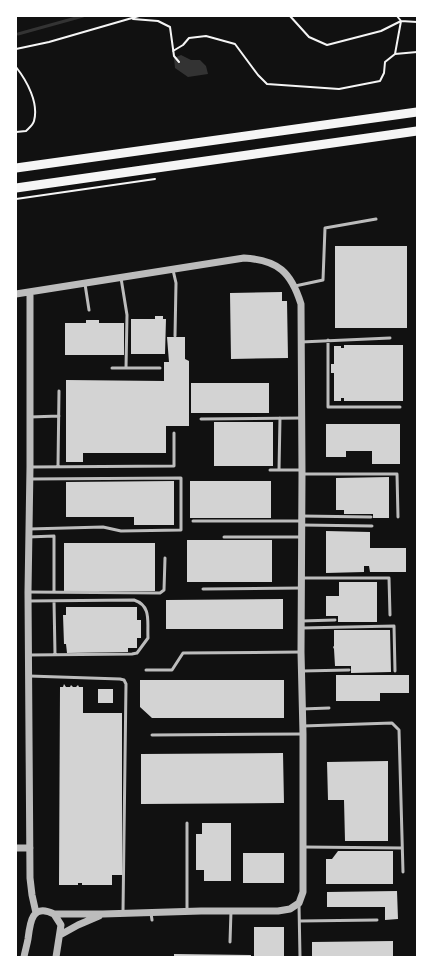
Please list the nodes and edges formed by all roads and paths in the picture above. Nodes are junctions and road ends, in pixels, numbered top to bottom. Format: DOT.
graph roads {
  1 [pos="139,16"];
  2 [pos="290,16"];
  3 [pos="397,16"];
  4 [pos="132,19"];
  5 [pos="401,21"];
  6 [pos="417,22"];
  7 [pos="16,49"];
  8 [pos="173,51"];
  9 [pos="417,52"];
  10 [pos="395,54"];
  11 [pos="179,62"];
  12 [pos="16,67"];
  13 [pos="417,112"];
  14 [pos="16,132"];
  15 [pos="417,132"];
  16 [pos="16,168"];
  17 [pos="16,188"];
  18 [pos="376,219"];
  19 [pos="173,270"];
  20 [pos="121,278"];
  21 [pos="85,284"];
  22 [pos="295,286"];
  23 [pos="30,292"];
  24 [pos="16,294"];
  25 [pos="90,310"];
  26 [pos="175,336"];
  27 [pos="390,338"];
  28 [pos="328,340"];
  29 [pos="301,342"];
  30 [pos="112,368"];
  31 [pos="126,368"];
  32 [pos="160,368"];
  33 [pos="59,391"];
  34 [pos="400,406"];
  35 [pos="59,416"];
  36 [pos="30,417"];
  37 [pos="280,418"];
  38 [pos="302,418"];
  39 [pos="201,419"];
  40 [pos="174,433"];
  41 [pos="58,466"];
  42 [pos="30,467"];
  43 [pos="270,470"];
  44 [pos="279,470"];
  45 [pos="302,472"];
  46 [pos="30,479"];
  47 [pos="370,517"];
  48 [pos="398,517"];
  49 [pos="193,521"];
  50 [pos="302,521"];
  51 [pos="372,526"];
  52 [pos="29,529"];
  53 [pos="28,537"];
  54 [pos="224,537"];
  55 [pos="302,538"];
  56 [pos="165,558"];
  57 [pos="302,578"];
  58 [pos="301,588"];
  59 [pos="202,589"];
  60 [pos="28,592"];
  61 [pos="54,592"];
  62 [pos="28,601"];
  63 [pos="54,601"];
  64 [pos="390,615"];
  65 [pos="335,620"];
  66 [pos="301,625"];
  67 [pos="301,652"];
  68 [pos="55,654"];
  69 [pos="29,655"];
  70 [pos="146,670"];
  71 [pos="349,670"];
  72 [pos="302,671"];
  73 [pos="395,671"];
  74 [pos="29,676"];
  75 [pos="329,708"];
  76 [pos="302,709"];
  77 [pos="303,726"];
  78 [pos="303,734"];
  79 [pos="152,735"];
  80 [pos="188,823"];
  81 [pos="16,848"];
  82 [pos="30,848"];
  83 [pos="304,848"];
  84 [pos="402,848"];
  85 [pos="403,872"];
  86 [pos="299,903"];
  87 [pos="151,911"];
  88 [pos="187,911"];
  89 [pos="230,911"];
  90 [pos="36,913"];
  91 [pos="123,913"];
  92 [pos="54,914"];
  93 [pos="103,914"];
  94 [pos="152,920"];
  95 [pos="377,920"];
  96 [pos="300,921"];
  97 [pos="60,935"];
  98 [pos="230,942"];
  99 [pos="24,957"];
  100 [pos="56,957"];
  101 [pos="300,957"];
  1 -- 4 [label="path"];
  2 -- 5 [label="path"];
  3 -- 5 [label="path"];
  4 -- 7 [label="path"];
  4 -- 8 [label="path"];
  5 -- 6 [label="path"];
  5 -- 10 [label="path"];
  8 -- 10 [label="path"];
  8 -- 11 [label="path"];
  9 -- 10 [label="path"];
  12 -- 14 [label="path"];
  13 -- 16 [label="highway"];
  15 -- 17 [label="highway"];
  18 -- 22 [label="lane"];
  19 -- 20 [label="street"];
  19 -- 22 [label="street"];
  19 -- 26 [label="lane"];
  20 -- 21 [label="street"];
  20 -- 31 [label="lane"];
  21 -- 23 [label="street"];
  21 -- 25 [label="lane"];
  22 -- 29 [label="street"];
  23 -- 24 [label="street"];
  23 -- 36 [label="street"];
  27 -- 28 [label="lane"];
  28 -- 29 [label="lane"];
  28 -- 34 [label="lane"];
  29 -- 38 [label="street"];
  30 -- 31 [label="lane"];
  31 -- 32 [label="lane"];
  33 -- 35 [label="lane"];
  35 -- 36 [label="lane"];
  35 -- 41 [label="lane"];
  36 -- 42 [label="street"];
  37 -- 38 [label="lane"];
  37 -- 39 [label="lane"];
  37 -- 44 [label="lane"];
  38 -- 45 [label="street"];
  40 -- 41 [label="lane"];
  41 -- 42 [label="lane"];
  42 -- 46 [label="street"];
  43 -- 44 [label="lane"];
  44 -- 45 [label="lane"];
  45 -- 48 [label="lane"];
  45 -- 50 [label="street"];
  46 -- 52 [label="street"];
  46 -- 52 [label="lane"];
  47 -- 50 [label="lane"];
  49 -- 50 [label="lane"];
  50 -- 51 [label="lane"];
  50 -- 55 [label="street"];
  52 -- 53 [label="street"];
  53 -- 60 [label="street"];
  53 -- 61 [label="lane"];
  54 -- 55 [label="lane"];
  55 -- 57 [label="street"];
  56 -- 61 [label="lane"];
  57 -- 58 [label="street"];
  57 -- 64 [label="lane"];
  58 -- 59 [label="lane"];
  58 -- 66 [label="street"];
  60 -- 61 [label="lane"];
  60 -- 62 [label="street"];
  62 -- 63 [label="lane"];
  62 -- 69 [label="street"];
  63 -- 68 [label="lane"];
  63 -- 68 [label="lane"];
  65 -- 66 [label="lane"];
  66 -- 67 [label="street"];
  66 -- 73 [label="lane"];
  67 -- 70 [label="lane"];
  67 -- 72 [label="street"];
  68 -- 69 [label="lane"];
  69 -- 74 [label="street"];
  71 -- 72 [label="lane"];
  72 -- 76 [label="street"];
  74 -- 82 [label="street"];
  74 -- 91 [label="lane"];
  75 -- 76 [label="lane"];
  76 -- 77 [label="street"];
  77 -- 78 [label="street"];
  77 -- 84 [label="lane"];
  78 -- 79 [label="lane"];
  78 -- 83 [label="street"];
  80 -- 88 [label="lane"];
  81 -- 82 [label="street"];
  82 -- 90 [label="street"];
  83 -- 84 [label="lane"];
  83 -- 86 [label="street"];
  84 -- 85 [label="lane"];
  86 -- 89 [label="street"];
  86 -- 96 [label="lane"];
  87 -- 88 [label="street"];
  87 -- 91 [label="street"];
  87 -- 94 [label="lane"];
  88 -- 89 [label="street"];
  89 -- 98 [label="lane"];
  90 -- 92 [label="street"];
  90 -- 99 [label="street"];
  91 -- 93 [label="street"];
  92 -- 93 [label="street"];
  92 -- 97 [label="street"];
  93 -- 97 [label="street"];
  95 -- 96 [label="lane"];
  96 -- 101 [label="lane"];
  97 -- 100 [label="street"];
}
